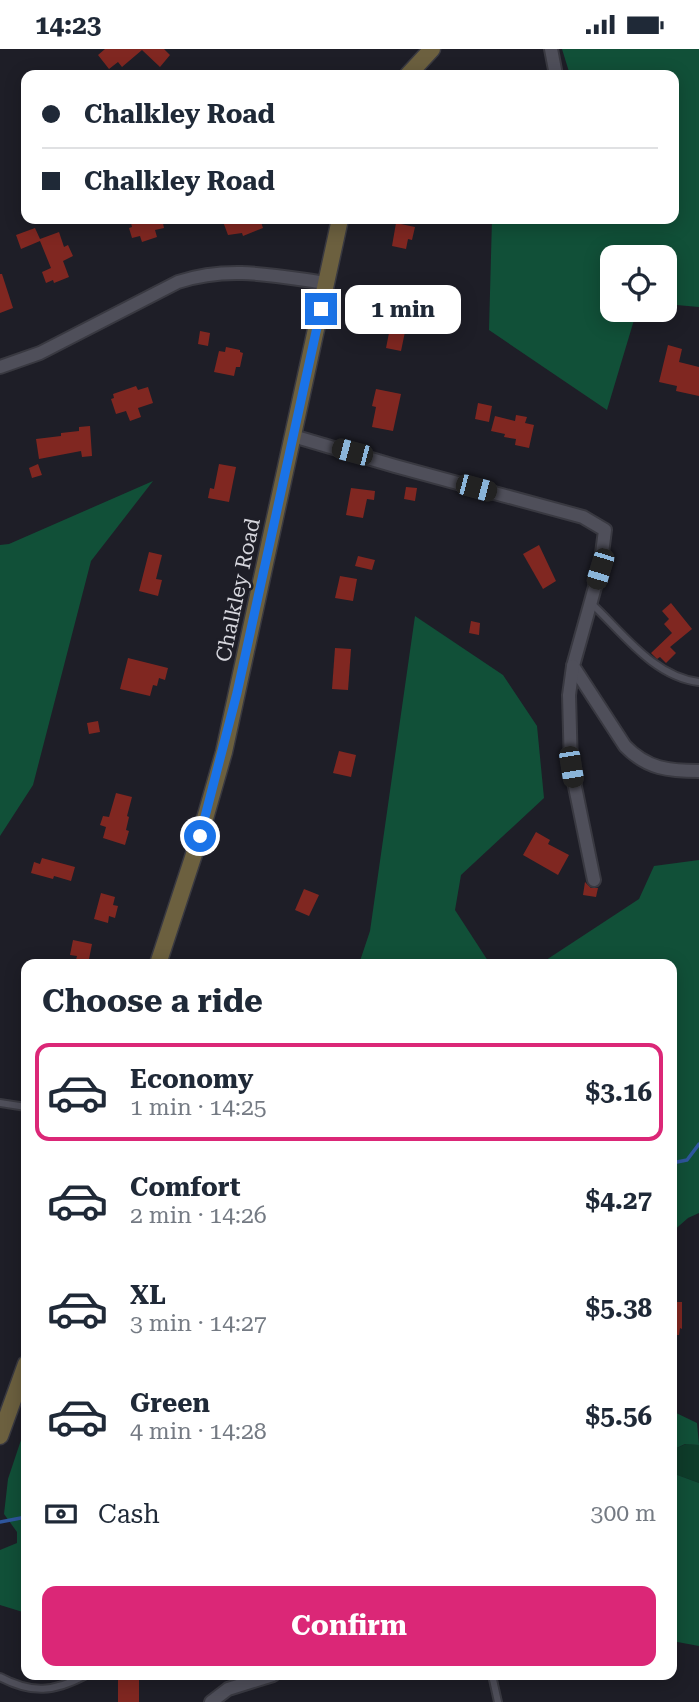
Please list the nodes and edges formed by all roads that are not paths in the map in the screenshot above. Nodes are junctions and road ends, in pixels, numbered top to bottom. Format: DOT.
graph roads {
  1 [pos="432,49"];
  2 [pos="551,49"];
  3 [pos="413,70"];
  4 [pos="555,70"];
  5 [pos="339,224"];
  6 [pos="327,283"];
  7 [pos="0,367"];
  8 [pos="293,436"];
  9 [pos="590,602"];
  10 [pos="573,666"];
  11 [pos="699,682"];
  12 [pos="699,771"];
  13 [pos="594,880"];
  14 [pos="160,959"];
  15 [pos="0,1103"];
  16 [pos="21,1106"];
  17 [pos="21,1378"];
  18 [pos="0,1436"];
  19 [pos="0,1677"];
  20 [pos="77,1680"];
  21 [pos="257,1680"];
  22 [pos="493,1680"];
  23 [pos="211,1702"];
  24 [pos="498,1702"];
  1 -- 3 [label="street"];
  2 -- 4 [label="street"];
  5 -- 6 [label="street, Chalkley Road"];
  6 -- 7 [label="street"];
  6 -- 8 [label="street, Chalkley Road"];
  8 -- 9 [label="street"];
  8 -- 14 [label="street, Chalkley Road"];
  9 -- 10 [label="street"];
  9 -- 11 [label="lane"];
  10 -- 12 [label="street"];
  10 -- 13 [label="street"];
  15 -- 16 [label="lane"];
  17 -- 18 [label="street"];
  19 -- 20 [label="lane"];
  21 -- 23 [label="street"];
  22 -- 24 [label="lane"];
}
